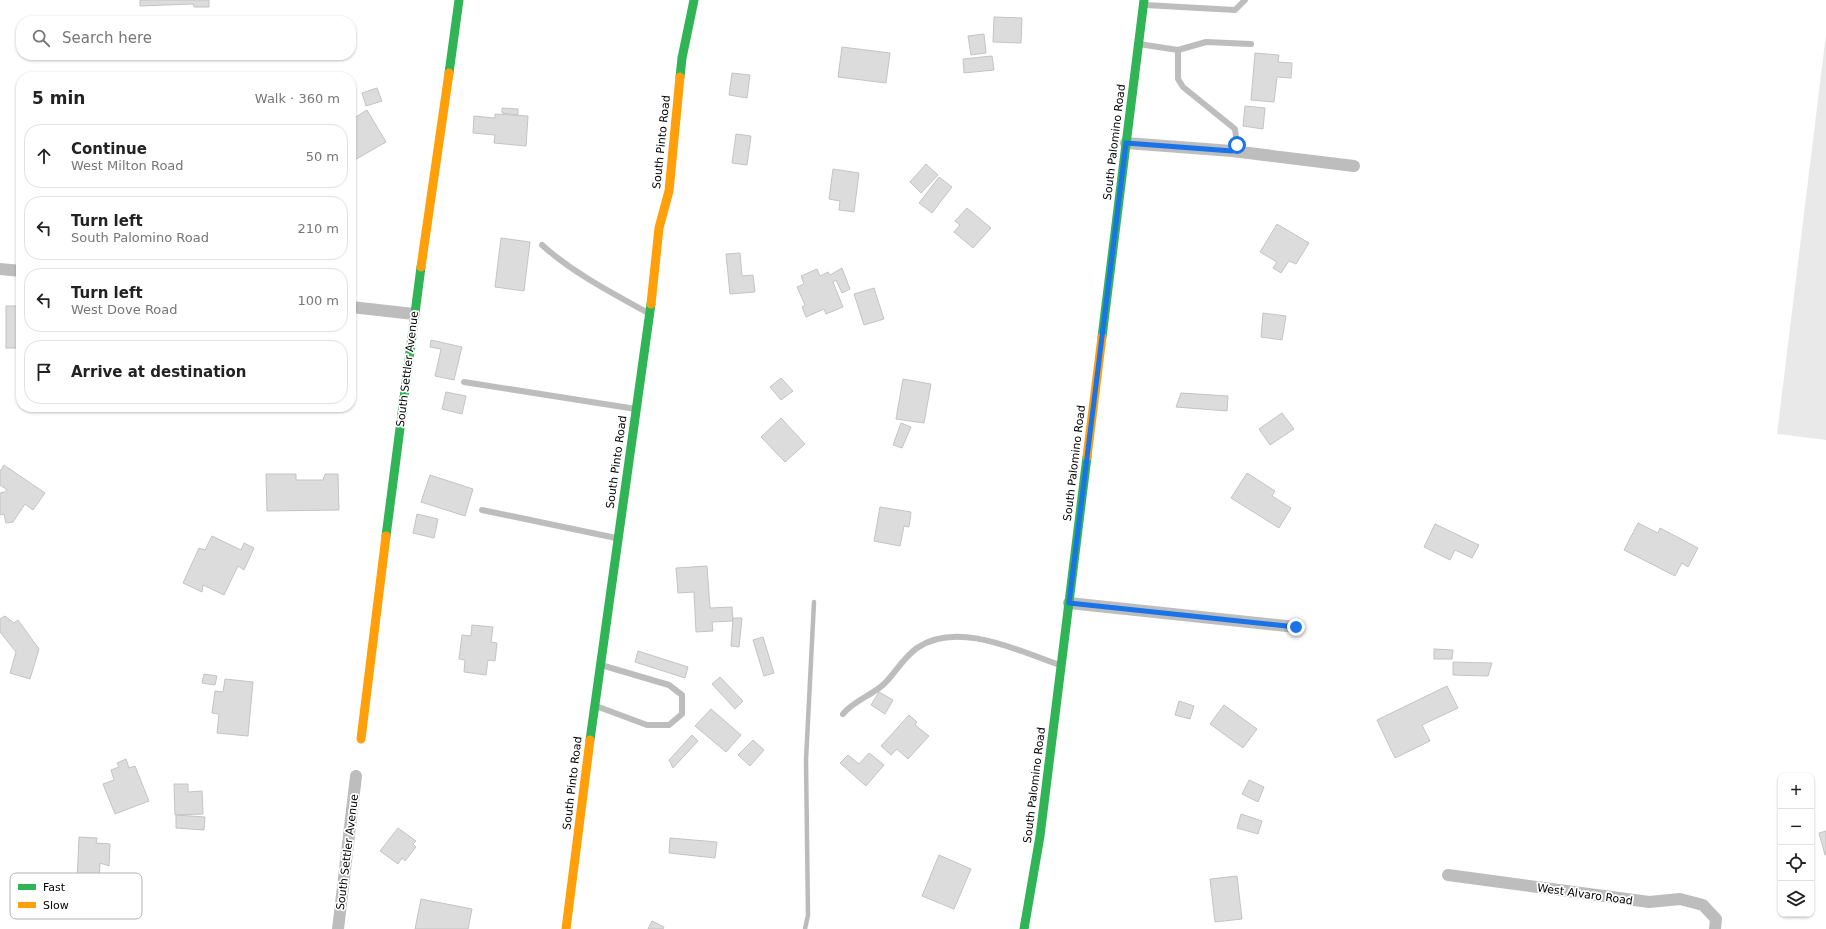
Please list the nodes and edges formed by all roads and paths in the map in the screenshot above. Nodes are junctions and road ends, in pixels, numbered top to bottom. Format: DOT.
graph roads {
  1 [pos="458,0"];
  2 [pos="694,0"];
  3 [pos="1245,0"];
  4 [pos="1144,3"];
  5 [pos="1139,44"];
  6 [pos="1251,44"];
  7 [pos="1178,50"];
  8 [pos="1126,143"];
  9 [pos="1232,151"];
  10 [pos="1354,166"];
  11 [pos="542,245"];
  12 [pos="0,269"];
  13 [pos="16,271"];
  14 [pos="356,308"];
  15 [pos="650,313"];
  16 [pos="414,314"];
  17 [pos="464,382"];
  18 [pos="636,410"];
  19 [pos="482,510"];
  20 [pos="618,539"];
  21 [pos="1069,603"];
  22 [pos="1296,627"];
  23 [pos="601,665"];
  24 [pos="1061,665"];
  25 [pos="594,705"];
  26 [pos="843,714"];
  27 [pos="361,739"];
  28 [pos="356,776"];
  29 [pos="1448,875"];
  30 [pos="1716,924"];
  31 [pos="338,929"];
  32 [pos="566,929"];
  33 [pos="1024,929"];
  1 -- 16 [label="street, South Settler Avenue"];
  2 -- 15 [label="street, South Pinto Road"];
  3 -- 4 [label="lane"];
  4 -- 5 [label="street, South Palomino Road"];
  5 -- 7 [label="lane"];
  5 -- 8 [label="street, South Palomino Road"];
  6 -- 7 [label="lane"];
  7 -- 9 [label="lane"];
  8 -- 9 [label="street"];
  8 -- 21 [label="street, South Palomino Road"];
  9 -- 10 [label="street"];
  11 -- 15 [label="lane"];
  12 -- 13 [label="street"];
  14 -- 16 [label="street"];
  15 -- 18 [label="street, South Pinto Road"];
  16 -- 27 [label="street, South Settler Avenue"];
  17 -- 18 [label="lane"];
  18 -- 20 [label="street, South Pinto Road"];
  19 -- 20 [label="lane"];
  20 -- 23 [label="street, South Pinto Road"];
  21 -- 22 [label="street"];
  21 -- 24 [label="street, South Palomino Road"];
  23 -- 25 [label="street, South Pinto Road"];
  23 -- 25 [label="lane"];
  24 -- 26 [label="lane"];
  24 -- 33 [label="street, South Palomino Road"];
  25 -- 32 [label="street, South Pinto Road"];
  28 -- 31 [label="street, South Settler Avenue"];
  29 -- 30 [label="street, West Alvaro Road"];
}
